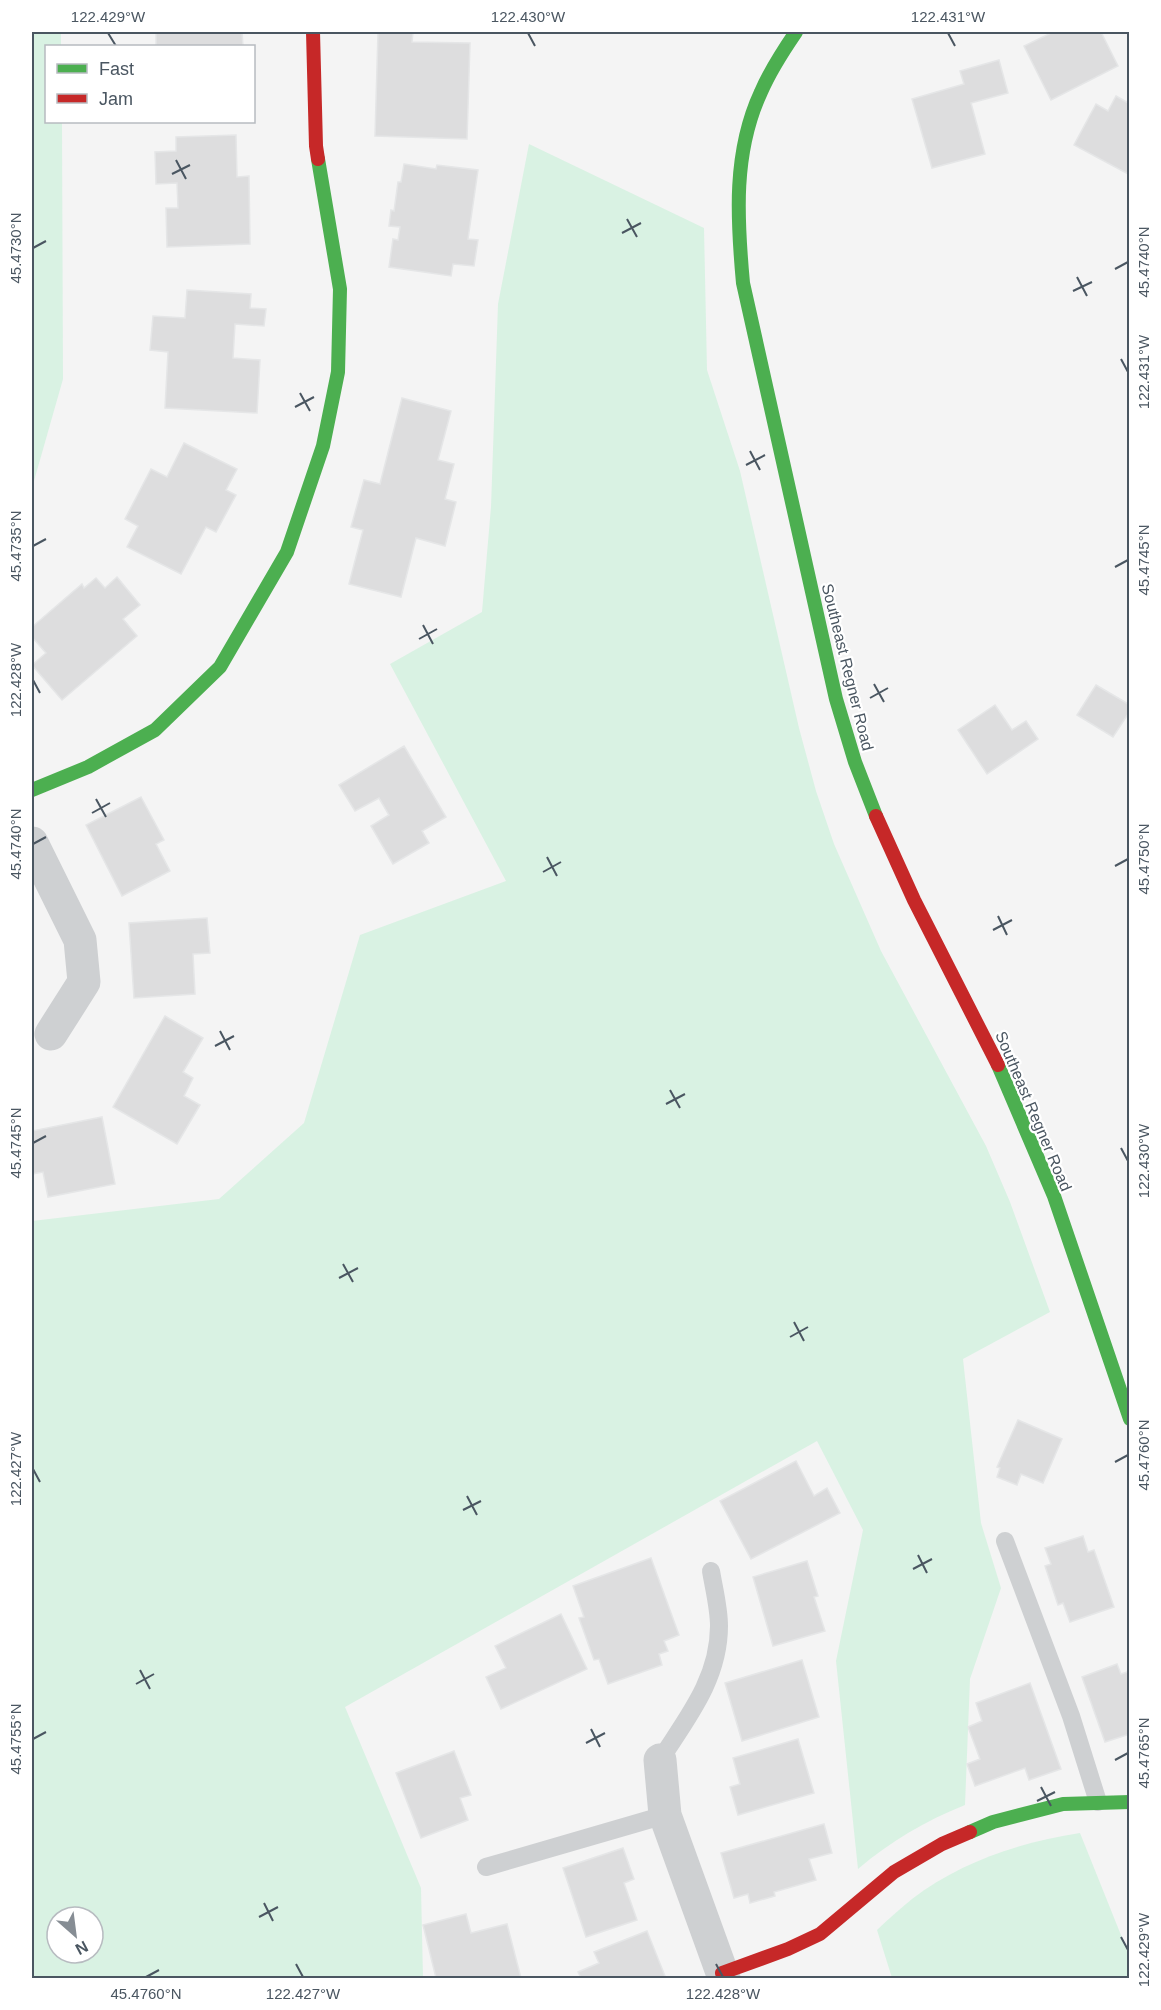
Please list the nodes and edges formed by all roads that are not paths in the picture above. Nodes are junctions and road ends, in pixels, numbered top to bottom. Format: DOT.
graph roads {
  1 [pos="313,32"];
  2 [pos="796,32"];
  3 [pos="32,790"];
  4 [pos="32,843"];
  5 [pos="51,1034"];
  6 [pos="1130,1419"];
  7 [pos="1005,1541"];
  8 [pos="711,1571"];
  9 [pos="660,1760"];
  10 [pos="1098,1802"];
  11 [pos="1130,1802"];
  12 [pos="665,1815"];
  13 [pos="486,1867"];
  14 [pos="723,1976"];
  1 -- 3 [label="street"];
  2 -- 6 [label="street, Southeast Regner Road"];
  4 -- 5 [label="street"];
  7 -- 10 [label="lane"];
  8 -- 9 [label="lane"];
  9 -- 12 [label="street"];
  10 -- 11 [label="street"];
  10 -- 14 [label="street"];
  12 -- 13 [label="lane"];
  12 -- 14 [label="street"];
}
